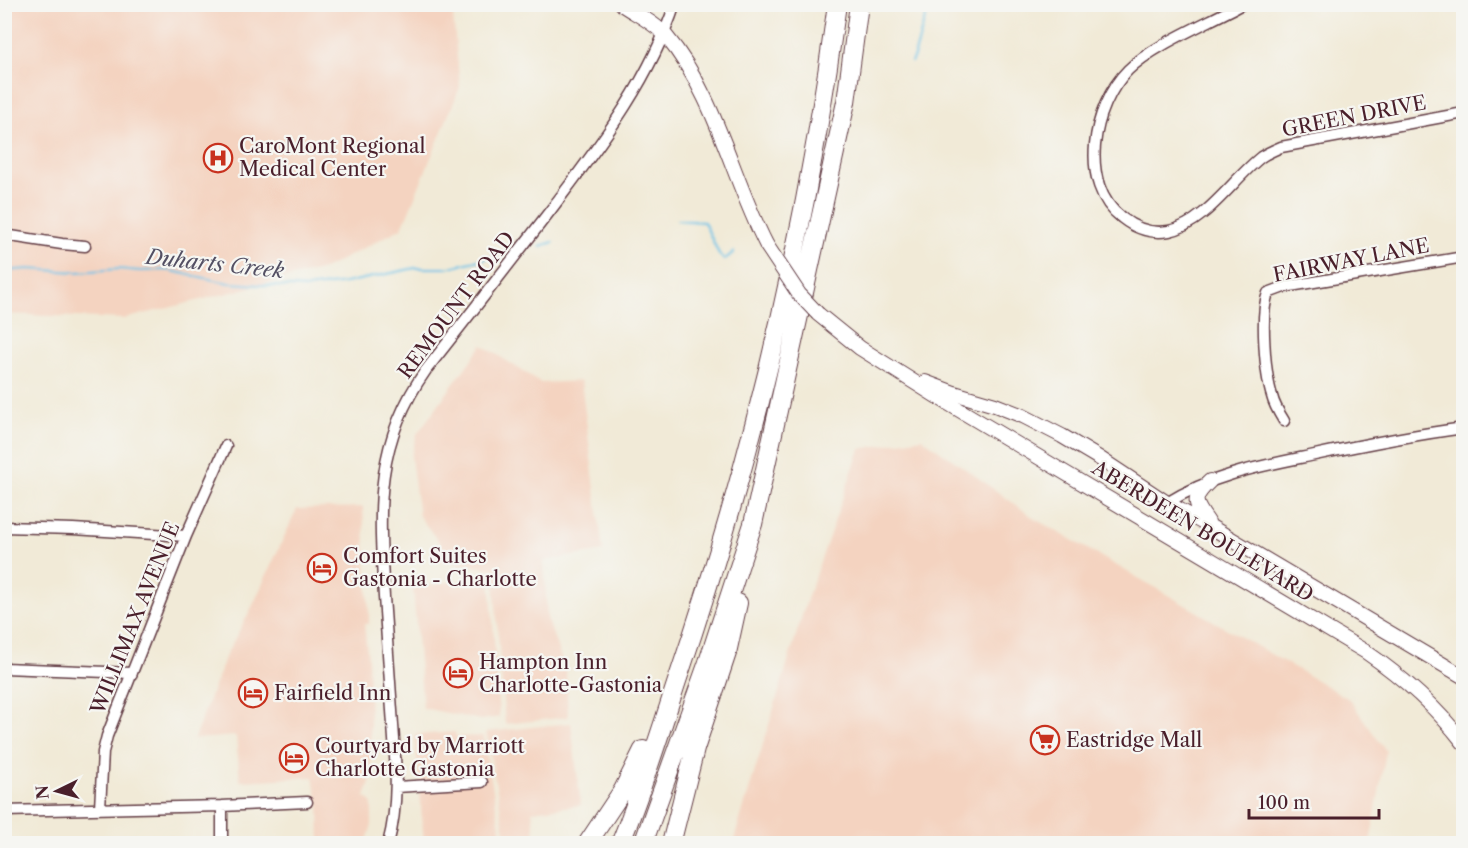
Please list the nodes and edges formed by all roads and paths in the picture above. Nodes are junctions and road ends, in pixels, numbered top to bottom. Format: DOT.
graph roads {
  1 [pos="621,4"];
  2 [pos="675,4"];
  3 [pos="837,4"];
  4 [pos="859,4"];
  5 [pos="1242,4"];
  6 [pos="665,34"];
  7 [pos="1464,113"];
  8 [pos="4,235"];
  9 [pos="85,246"];
  10 [pos="1464,257"];
  11 [pos="903,375"];
  12 [pos="1284,421"];
  13 [pos="1464,428"];
  14 [pos="226,446"];
  15 [pos="1210,481"];
  16 [pos="1167,502"];
  17 [pos="753,524"];
  18 [pos="1211,526"];
  19 [pos="4,527"];
  20 [pos="186,536"];
  21 [pos="4,668"];
  22 [pos="132,673"];
  23 [pos="1464,677"];
  24 [pos="677,681"];
  25 [pos="1464,743"];
  26 [pos="482,782"];
  27 [pos="396,788"];
  28 [pos="307,802"];
  29 [pos="222,806"];
  30 [pos="100,808"];
  31 [pos="4,811"];
  32 [pos="222,843"];
  33 [pos="388,843"];
  34 [pos="587,843"];
  35 [pos="620,843"];
  36 [pos="643,843"];
  37 [pos="671,843"];
  1 -- 6 [label="main road, ABERDEEN BOULEVARD"];
  2 -- 6 [label="street, REMOUNT ROAD"];
  3 -- 24 [label="highway"];
  4 -- 17 [label="highway"];
  5 -- 7 [label="street, GREEN DRIVE"];
  6 -- 11 [label="main road, ABERDEEN BOULEVARD, bridge"];
  6 -- 27 [label="street, REMOUNT ROAD"];
  8 -- 9 [label="street"];
  10 -- 12 [label="street, FAIRWAY LANE"];
  11 -- 16 [label="main road, ABERDEEN BOULEVARD"];
  11 -- 25 [label="main road, ABERDEEN BOULEVARD"];
  13 -- 15 [label="street"];
  14 -- 20 [label="street, WILLIMAX AVENUE"];
  15 -- 16 [label="street"];
  15 -- 18 [label="main road"];
  16 -- 18 [label="main road, ABERDEEN BOULEVARD"];
  17 -- 36 [label="highway"];
  17 -- 37 [label="highway"];
  18 -- 23 [label="main road, ABERDEEN BOULEVARD"];
  19 -- 20 [label="street"];
  20 -- 22 [label="street, WILLIMAX AVENUE"];
  21 -- 22 [label="street"];
  22 -- 30 [label="street, WILLIMAX AVENUE"];
  24 -- 34 [label="highway"];
  24 -- 35 [label="highway"];
  26 -- 27 [label="street"];
  27 -- 33 [label="street, REMOUNT ROAD"];
  28 -- 29 [label="street"];
  29 -- 30 [label="street"];
  29 -- 32 [label="street"];
  30 -- 31 [label="street"];
}
